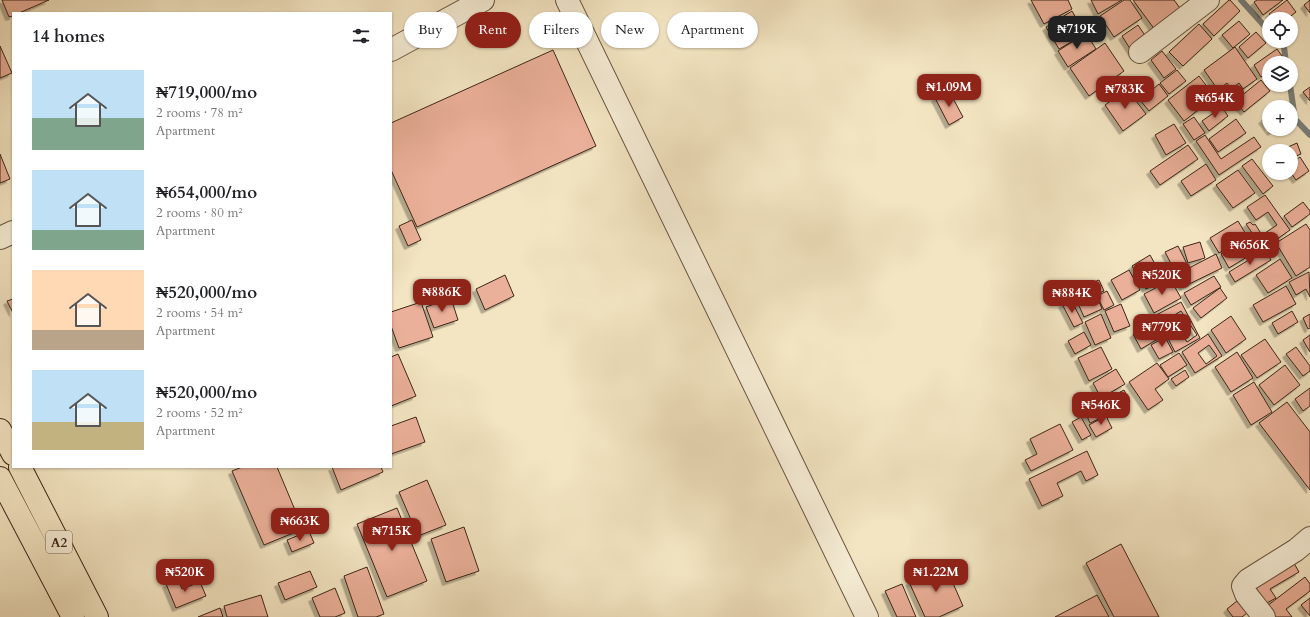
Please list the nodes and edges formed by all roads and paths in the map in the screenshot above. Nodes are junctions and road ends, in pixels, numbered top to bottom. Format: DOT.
graph roads {
  1 [pos="483,0"];
  2 [pos="567,0"];
  3 [pos="1208,0"];
  4 [pos="392,49"];
  5 [pos="1140,52"];
  6 [pos="12,232"];
  7 [pos="0,238"];
  8 [pos="0,430"];
  9 [pos="12,452"];
  10 [pos="21,468"];
  11 [pos="0,478"];
  12 [pos="1310,538"];
  13 [pos="73,617"];
  14 [pos="97,617"];
  15 [pos="867,617"];
  16 [pos="1264,617"];
  1 -- 4 [label="street"];
  2 -- 15 [label="street"];
  3 -- 5 [label="street"];
  6 -- 7 [label="street"];
  8 -- 9 [label="highway"];
  10 -- 14 [label="highway, A2"];
  11 -- 13 [label="highway, A2"];
  12 -- 16 [label="street"];
}
